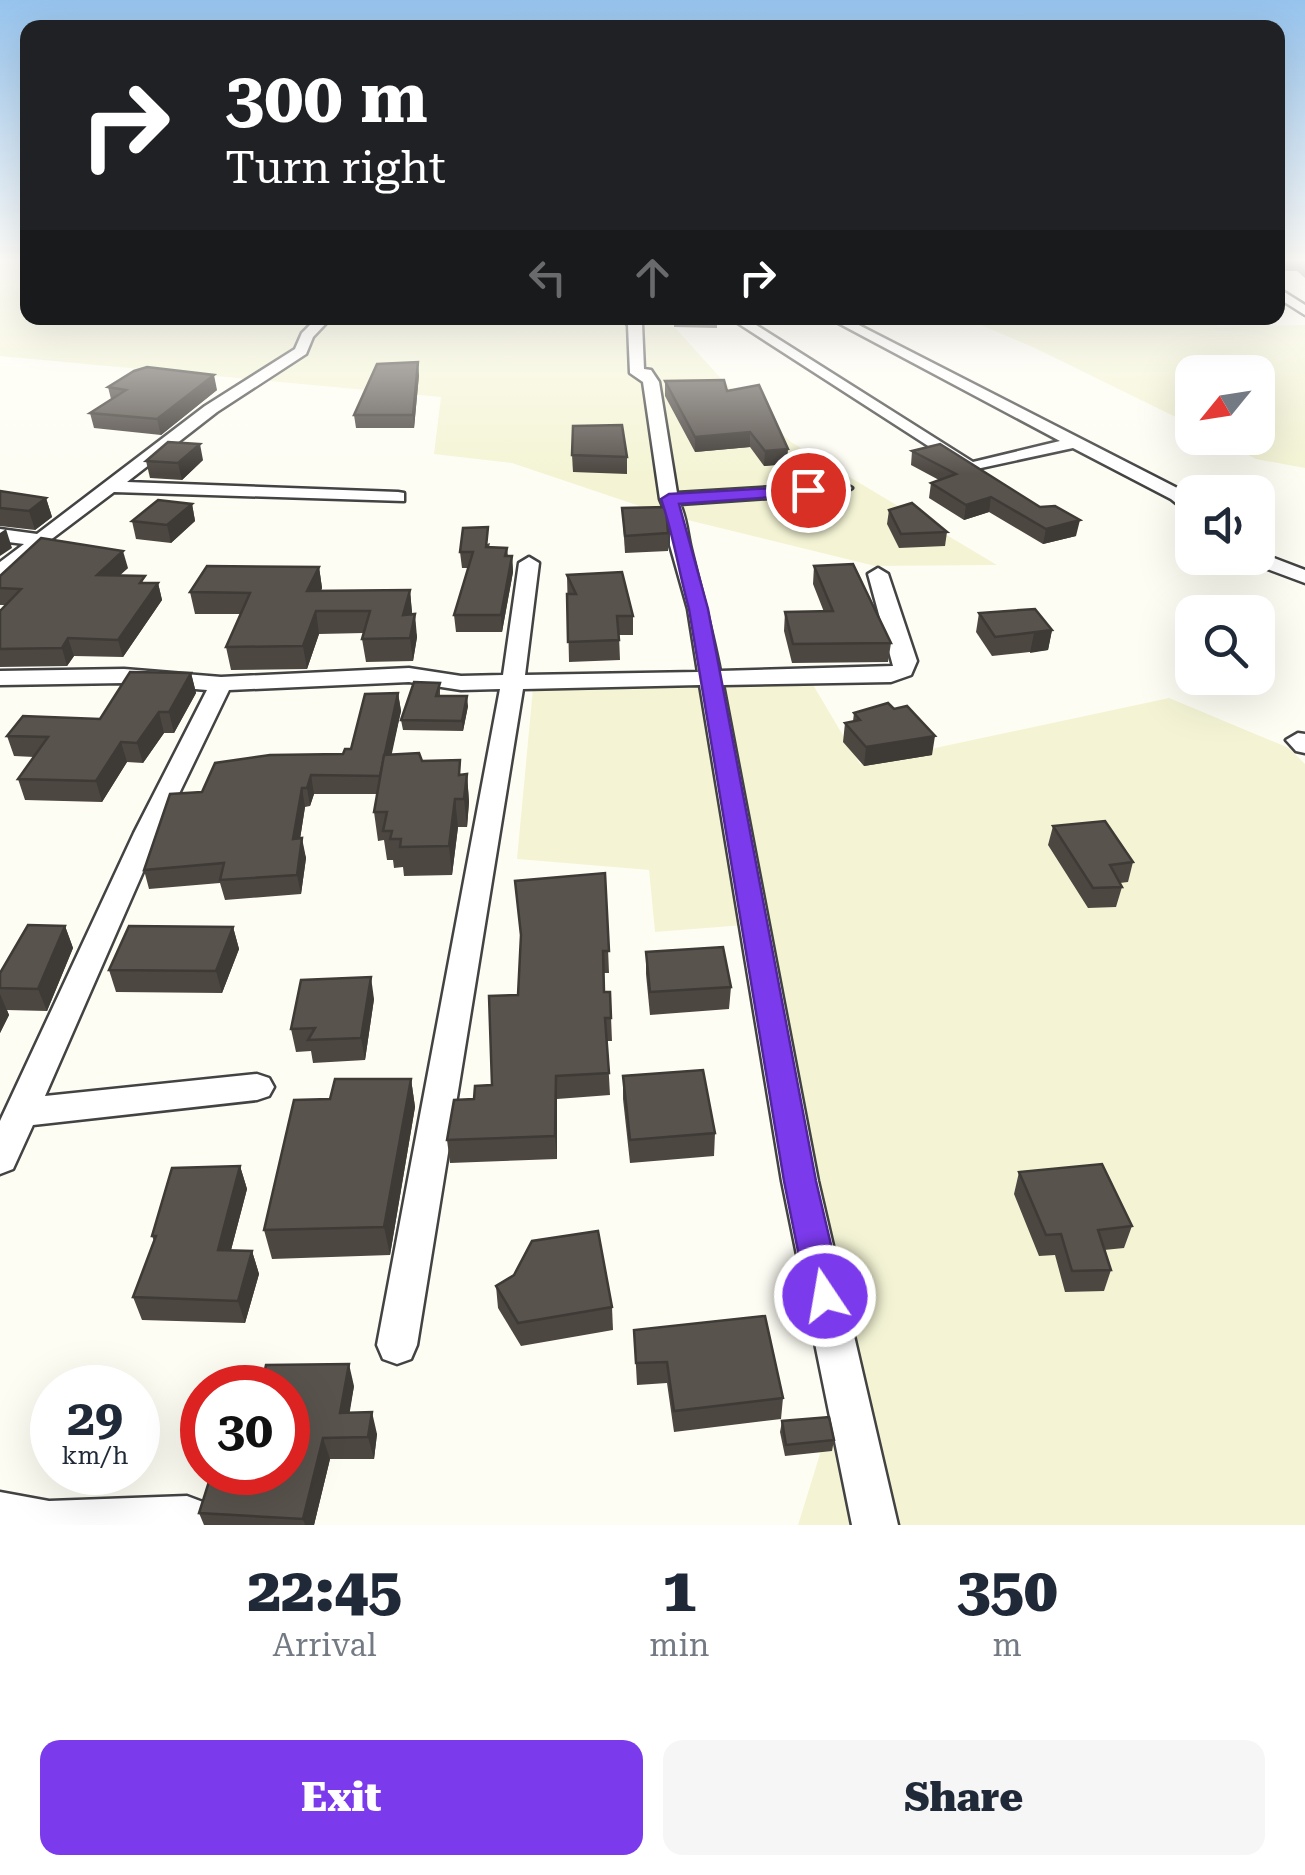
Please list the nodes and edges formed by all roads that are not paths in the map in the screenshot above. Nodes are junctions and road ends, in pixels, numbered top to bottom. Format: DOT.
graph roads {
  1 [pos="311,332"];
  2 [pos="634,332"];
  3 [pos="759,332"];
  4 [pos="863,332"];
  5 [pos="1075,442"];
  6 [pos="113,486"];
  7 [pos="843,488"];
  8 [pos="1175,494"];
  9 [pos="398,497"];
  10 [pos="669,499"];
  11 [pos="0,535"];
  12 [pos="39,540"];
  13 [pos="530,563"];
  14 [pos="1275,565"];
  15 [pos="0,572"];
  16 [pos="878,574"];
  17 [pos="1305,577"];
  18 [pos="708,676"];
  19 [pos="0,678"];
  20 [pos="513,682"];
  21 [pos="221,684"];
  22 [pos="257,1088"];
  23 [pos="24,1112"];
  24 [pos="0,1160"];
  25 [pos="397,1345"];
  26 [pos="0,1514"];
  27 [pos="187,1518"];
  28 [pos="875,1525"];
  1 -- 6 [label="street"];
  2 -- 10 [label="street"];
  3 -- 5 [label="street"];
  4 -- 5 [label="street"];
  5 -- 8 [label="street"];
  6 -- 9 [label="street"];
  6 -- 12 [label="street"];
  7 -- 10 [label="street"];
  10 -- 18 [label="street"];
  11 -- 12 [label="street"];
  12 -- 15 [label="street"];
  13 -- 20 [label="street"];
  14 -- 17 [label="street"];
  16 -- 18 [label="street"];
  18 -- 20 [label="street"];
  18 -- 28 [label="street"];
  19 -- 21 [label="street"];
  20 -- 21 [label="street"];
  20 -- 25 [label="street"];
  21 -- 23 [label="street"];
  22 -- 23 [label="street"];
  23 -- 24 [label="street"];
  26 -- 27 [label="street"];
}
